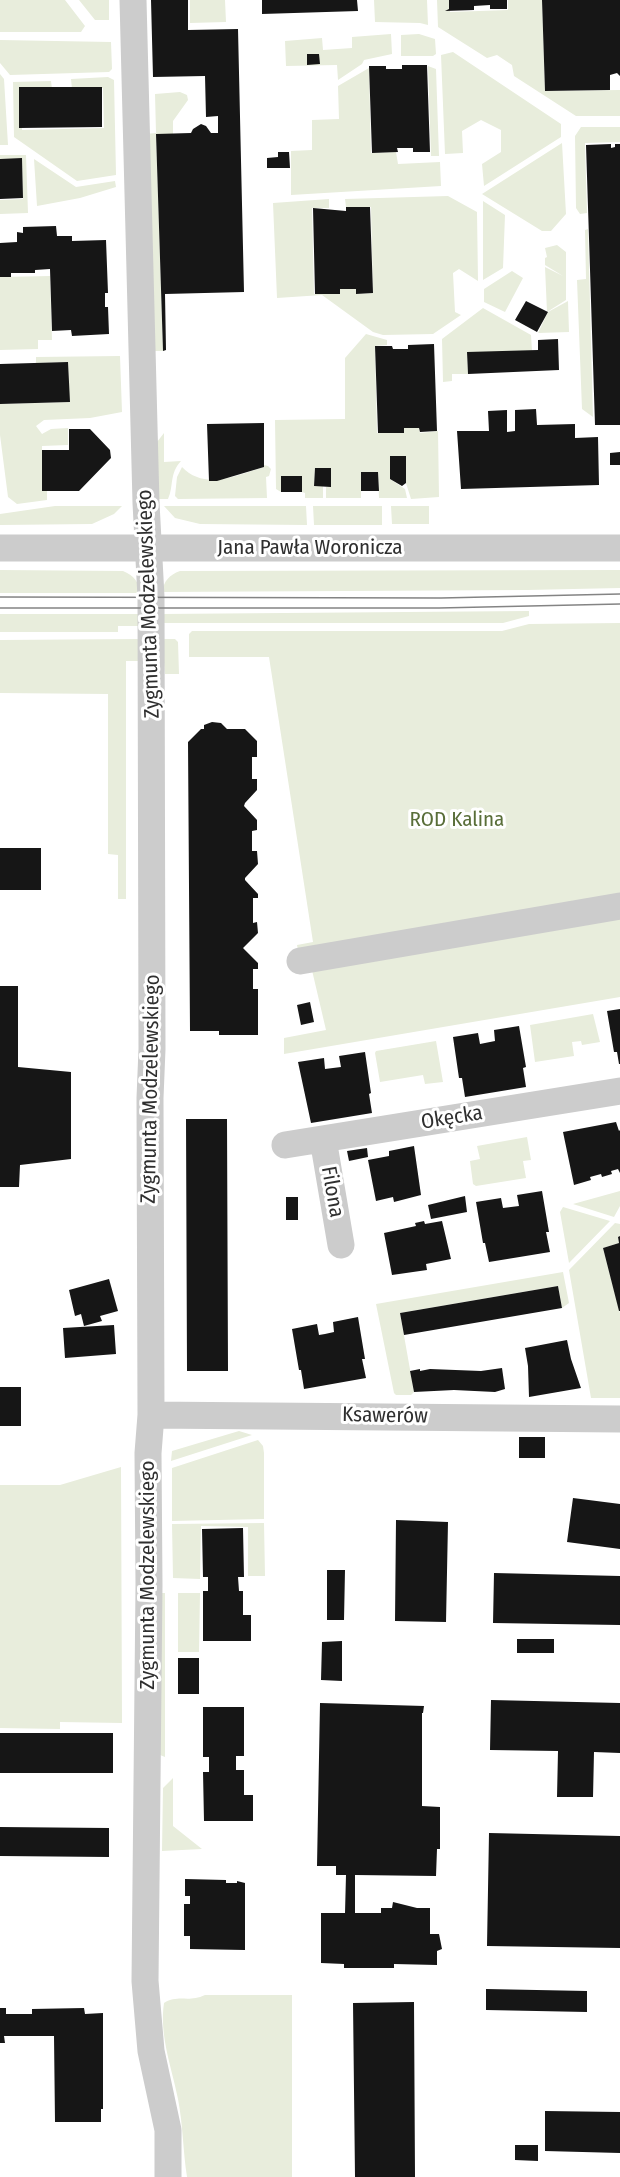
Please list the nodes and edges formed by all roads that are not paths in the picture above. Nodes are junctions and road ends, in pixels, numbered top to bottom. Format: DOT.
graph roads {
  1 [pos="133,0"];
  2 [pos="0,548"];
  3 [pos="149,548"];
  4 [pos="620,548"];
  5 [pos="620,906"];
  6 [pos="300,961"];
  7 [pos="620,1091"];
  8 [pos="323,1139"];
  9 [pos="285,1145"];
  10 [pos="341,1245"];
  11 [pos="151,1415"];
  12 [pos="620,1419"];
  13 [pos="168,2177"];
  1 -- 3 [label="street, Zygmunta Modzelewskiego"];
  2 -- 3 [label="street, Jana Pawła Woronicza"];
  3 -- 4 [label="street, Jana Pawła Woronicza"];
  3 -- 11 [label="street, Zygmunta Modzelewskiego"];
  5 -- 6 [label="street"];
  7 -- 8 [label="street, Okęcka"];
  8 -- 9 [label="street, Okęcka"];
  8 -- 10 [label="street, Filona"];
  11 -- 12 [label="street, Ksawerów"];
  11 -- 13 [label="street, Zygmunta Modzelewskiego"];
}
